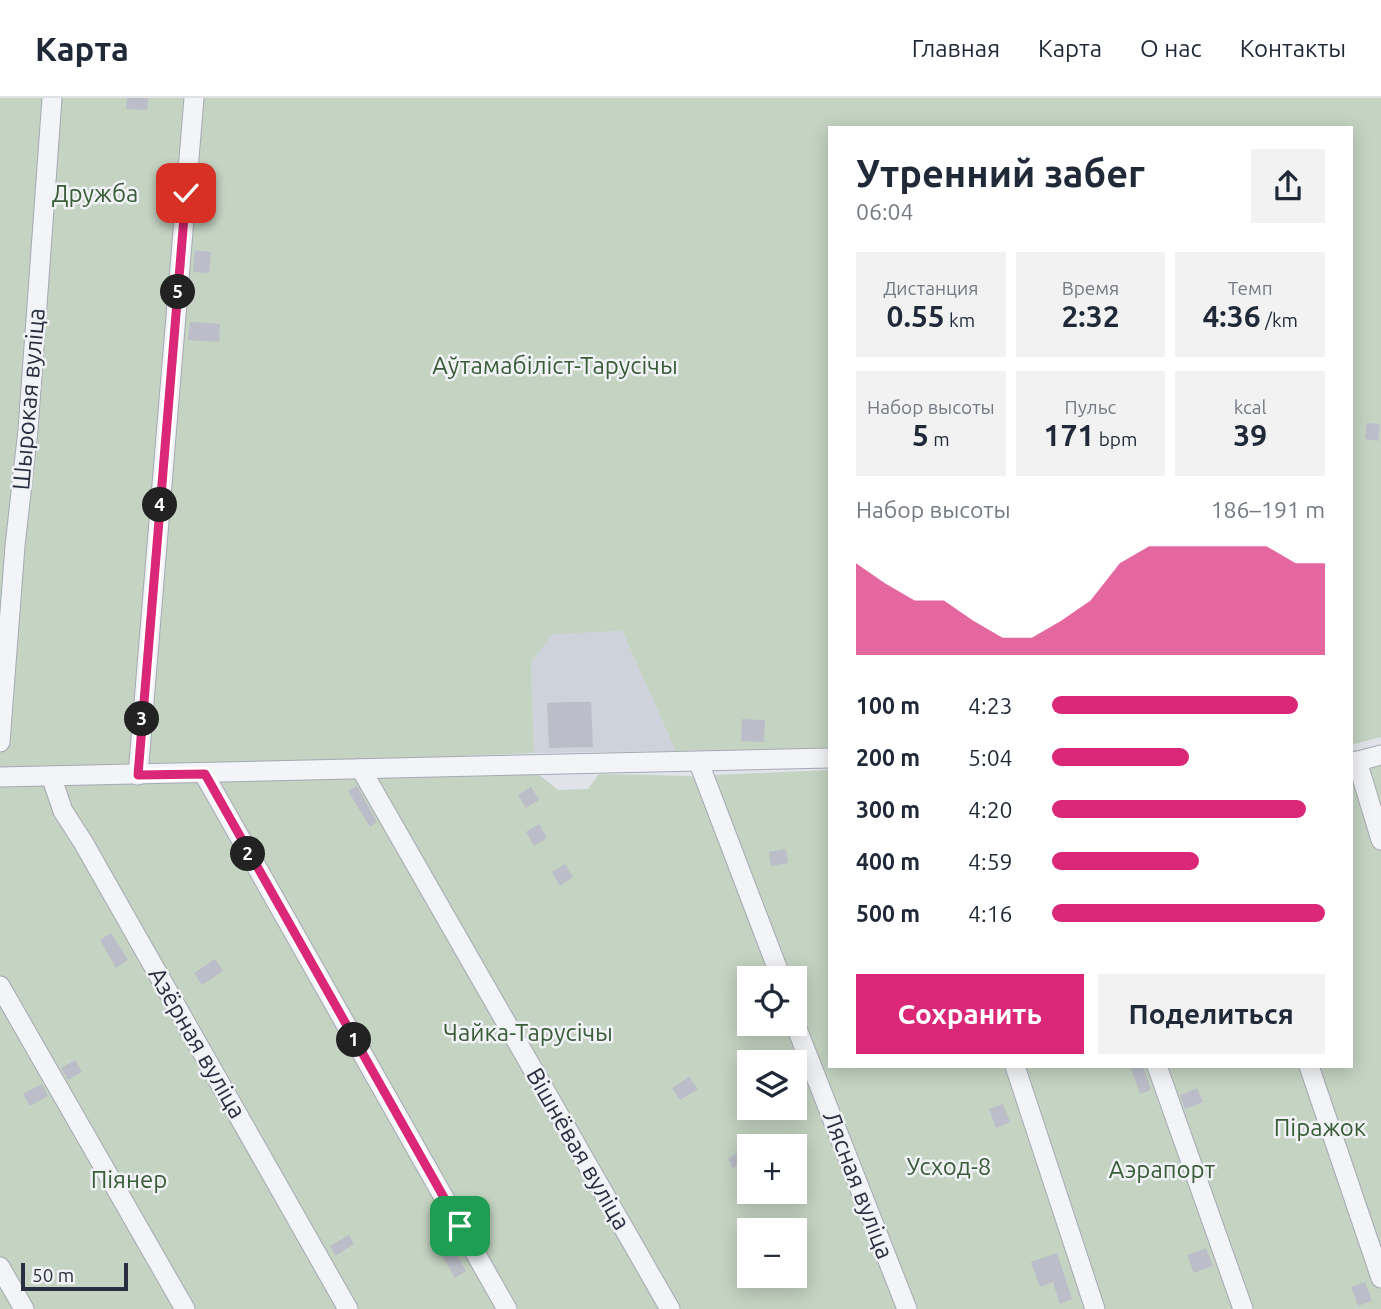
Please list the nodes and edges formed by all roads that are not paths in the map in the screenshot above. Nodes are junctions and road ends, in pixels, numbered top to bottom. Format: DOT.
graph roads {
  1 [pos="52,98"];
  2 [pos="194,98"];
  3 [pos="0,742"];
  4 [pos="1381,755"];
  5 [pos="828,758"];
  6 [pos="1354,762"];
  7 [pos="699,763"];
  8 [pos="360,769"];
  9 [pos="205,774"];
  10 [pos="138,775"];
  11 [pos="51,776"];
  12 [pos="0,777"];
  13 [pos="1381,840"];
  14 [pos="776,966"];
  15 [pos="0,986"];
  16 [pos="800,1036"];
  17 [pos="1015,1068"];
  18 [pos="1158,1068"];
  19 [pos="1310,1068"];
  20 [pos="0,1267"];
  21 [pos="1381,1278"];
  22 [pos="24,1309"];
  23 [pos="185,1309"];
  24 [pos="348,1309"];
  25 [pos="507,1309"];
  26 [pos="670,1309"];
  27 [pos="907,1309"];
  28 [pos="1095,1309"];
  29 [pos="1243,1309"];
  1 -- 3 [label="street, Шырокая вуліца"];
  2 -- 10 [label="street"];
  4 -- 6 [label="street"];
  5 -- 7 [label="street"];
  6 -- 13 [label="street"];
  7 -- 8 [label="street"];
  7 -- 14 [label="street"];
  8 -- 9 [label="street"];
  8 -- 26 [label="street, Вішнёвая вуліца"];
  9 -- 10 [label="street"];
  9 -- 25 [label="street"];
  10 -- 11 [label="street"];
  11 -- 12 [label="street"];
  11 -- 24 [label="street, Азёрная вуліца"];
  15 -- 23 [label="street"];
  16 -- 27 [label="street, Лясная вуліца"];
  17 -- 28 [label="street"];
  18 -- 29 [label="street"];
  19 -- 21 [label="street"];
  20 -- 22 [label="street"];
}
